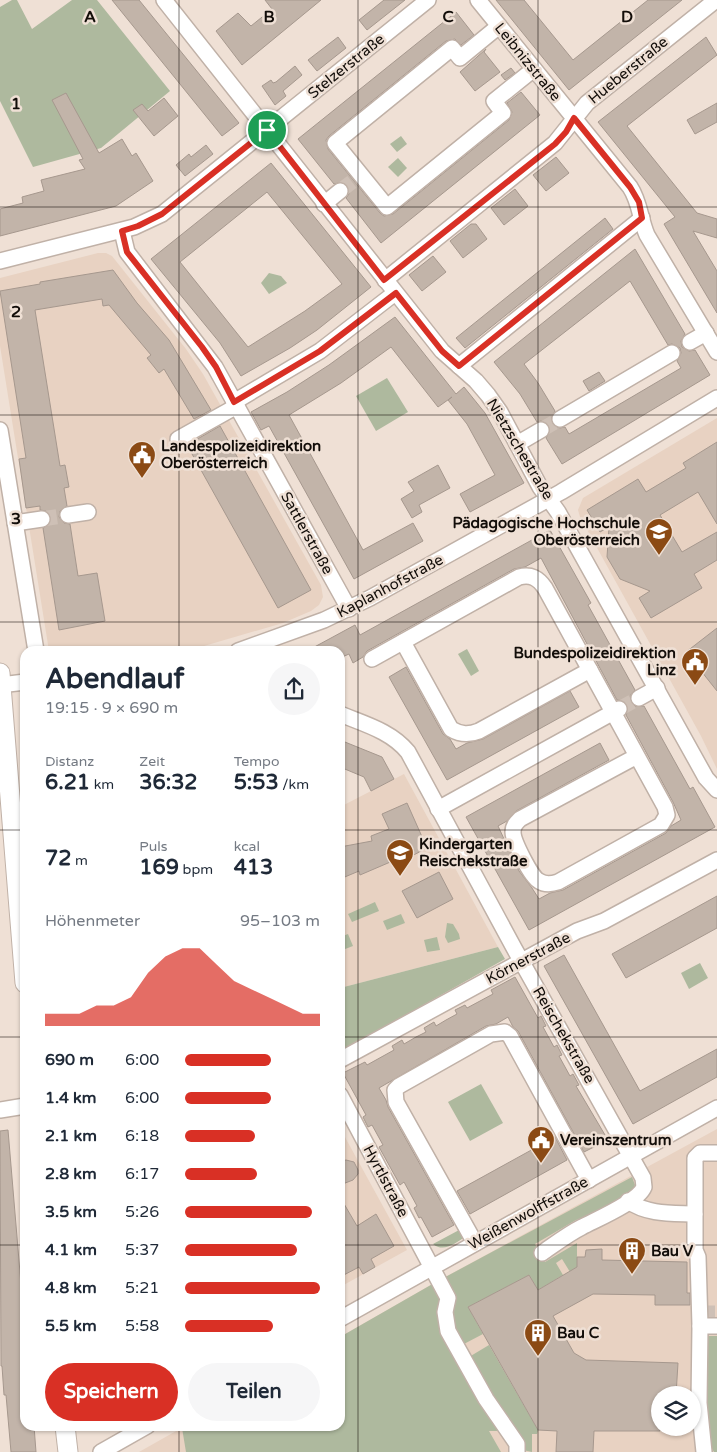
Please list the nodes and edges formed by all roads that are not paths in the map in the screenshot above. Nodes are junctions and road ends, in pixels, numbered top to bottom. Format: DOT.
graph roads {
  1 [pos="164,0"];
  2 [pos="428,0"];
  3 [pos="478,0"];
  4 [pos="716,0"];
  5 [pos="500,26"];
  6 [pos="534,69"];
  7 [pos="574,118"];
  8 [pos="267,130"];
  9 [pos="340,191"];
  10 [pos="324,204"];
  11 [pos="642,218"];
  12 [pos="122,231"];
  13 [pos="0,261"];
  14 [pos="384,280"];
  15 [pos="396,293"];
  16 [pos="706,333"];
  17 [pos="690,342"];
  18 [pos="717,352"];
  19 [pos="672,353"];
  20 [pos="459,366"];
  21 [pos="717,398"];
  22 [pos="236,404"];
  23 [pos="560,419"];
  24 [pos="0,430"];
  25 [pos="541,430"];
  26 [pos="178,439"];
  27 [pos="517,444"];
  28 [pos="549,499"];
  29 [pos="88,512"];
  30 [pos="68,515"];
  31 [pos="42,519"];
  32 [pos="15,523"];
  33 [pos="348,609"];
  34 [pos="403,642"];
  35 [pos="35,646"];
  36 [pos="253,646"];
  37 [pos="372,659"];
  38 [pos="590,670"];
  39 [pos="1,681"];
  40 [pos="20,682"];
  41 [pos="657,688"];
  42 [pos="639,698"];
  43 [pos="616,711"];
  44 [pos="345,716"];
  45 [pos="637,756"];
  46 [pos="717,790"];
  47 [pos="438,809"];
  48 [pos="717,860"];
  49 [pos="20,920"];
  50 [pos="521,961"];
  51 [pos="345,1057"];
  52 [pos="345,1105"];
  53 [pos="20,1106"];
  54 [pos="0,1107"];
  55 [pos="717,1108"];
  56 [pos="717,1153"];
  57 [pos="632,1156"];
  58 [pos="589,1180"];
  59 [pos="628,1201"];
  60 [pos="695,1214"];
  61 [pos="475,1243"];
  62 [pos="542,1253"];
  63 [pos="433,1267"];
  64 [pos="345,1316"];
  65 [pos="700,1326"];
  66 [pos="717,1326"];
  67 [pos="66,1431"];
  68 [pos="138,1431"];
  69 [pos="68,1452"];
  70 [pos="102,1452"];
  71 [pos="517,1452"];
  72 [pos="704,1452"];
  1 -- 8 [label="street, Nietzschestraße"];
  2 -- 8 [label="street, Stelzerstraße"];
  3 -- 5 [label="street, Leibnizstraße"];
  4 -- 7 [label="street, Hueberstraße"];
  5 -- 6 [label="street, Leibnizstraße"];
  5 -- 6 [label="street"];
  6 -- 7 [label="street, Leibnizstraße"];
  7 -- 11 [label="street, Leibnizstraße"];
  7 -- 14 [label="street, Hueberstraße"];
  8 -- 10 [label="street, Nietzschestraße"];
  8 -- 12 [label="street, Stelzerstraße"];
  9 -- 10 [label="street"];
  10 -- 14 [label="street, Nietzschestraße"];
  11 -- 16 [label="street, Leibnizstraße"];
  11 -- 20 [label="street"];
  12 -- 13 [label="street, Stelzerstraße"];
  12 -- 22 [label="street, Sattlerstraße"];
  14 -- 15 [label="street, Nietzschestraße"];
  15 -- 20 [label="street, Nietzschestraße"];
  15 -- 22 [label="street"];
  16 -- 17 [label="street"];
  16 -- 18 [label="street, Leibnizstraße"];
  19 -- 23 [label="street"];
  20 -- 27 [label="street, Nietzschestraße"];
  21 -- 28 [label="street, Kaplanhofstraße"];
  22 -- 26 [label="street"];
  22 -- 33 [label="street, Sattlerstraße"];
  24 -- 32 [label="street"];
  25 -- 27 [label="street"];
  27 -- 28 [label="street, Nietzschestraße"];
  28 -- 33 [label="street, Kaplanhofstraße"];
  28 -- 41 [label="street, Nietzschestraße"];
  29 -- 30 [label="street"];
  31 -- 32 [label="street"];
  32 -- 35 [label="street"];
  33 -- 36 [label="street, Kaplanhofstraße"];
  34 -- 37 [label="street"];
  34 -- 38 [label="street"];
  34 -- 38 [label="street"];
  38 -- 43 [label="street"];
  39 -- 40 [label="street"];
  39 -- 49 [label="main road"];
  41 -- 42 [label="street"];
  41 -- 46 [label="street, Nietzschestraße"];
  43 -- 45 [label="street"];
  43 -- 47 [label="street"];
  44 -- 47 [label="street, Reischekstraße"];
  45 -- 45 [label="street"];
  47 -- 50 [label="street, Reischekstraße"];
  48 -- 50 [label="street, Körnerstraße"];
  50 -- 51 [label="street, Körnerstraße"];
  50 -- 57 [label="street, Reischekstraße"];
  52 -- 63 [label="street, Hyrtlstraße"];
  53 -- 54 [label="street"];
  55 -- 57 [label="street, Weißenwolffstraße"];
  56 -- 60 [label="street"];
  57 -- 58 [label="street, Weißenwolffstraße"];
  57 -- 59 [label="street, Reischekstraße"];
  58 -- 61 [label="street, Weißenwolffstraße"];
  58 -- 61 [label="street"];
  59 -- 60 [label="street"];
  59 -- 62 [label="street"];
  60 -- 65 [label="street"];
  61 -- 63 [label="street, Weißenwolffstraße"];
  63 -- 64 [label="street, Weißenwolffstraße"];
  63 -- 71 [label="street, Hyrtlstraße"];
  65 -- 66 [label="street"];
  65 -- 72 [label="street"];
  67 -- 69 [label="main road"];
  68 -- 70 [label="street"];
}
